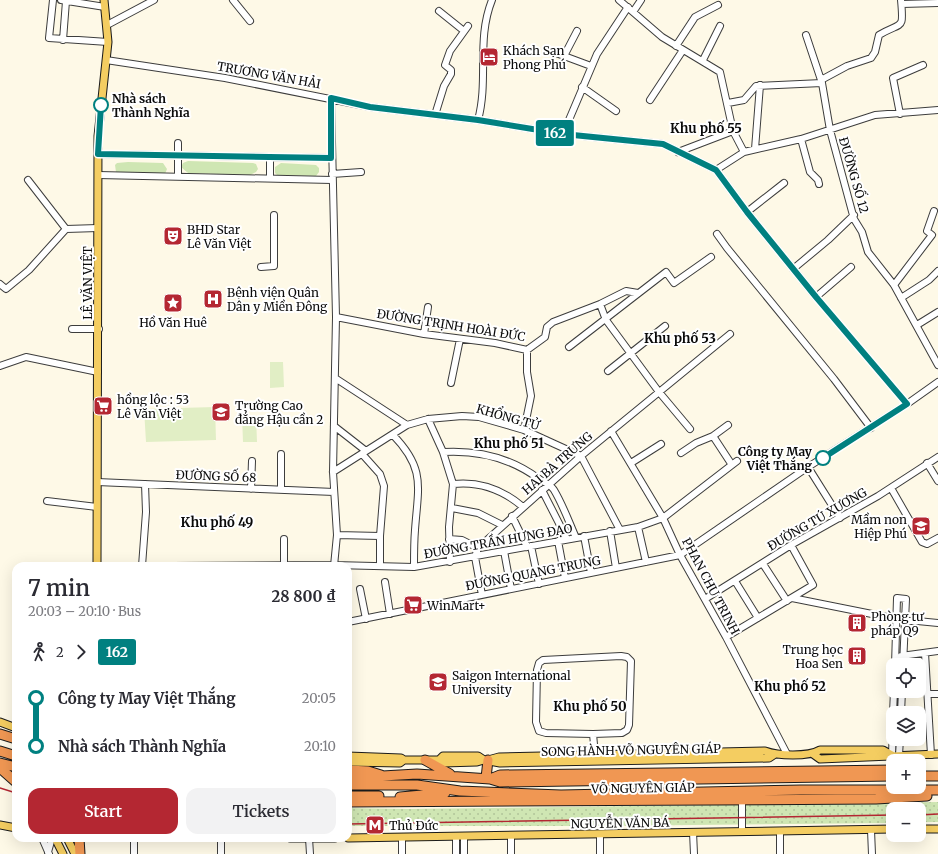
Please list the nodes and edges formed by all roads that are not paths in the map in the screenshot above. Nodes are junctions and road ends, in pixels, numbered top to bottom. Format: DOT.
graph roads {
  1 [pos="53,0"];
  2 [pos="63,0"];
  3 [pos="154,0"];
  4 [pos="233,0"];
  5 [pos="492,0"];
  6 [pos="619,0"];
  7 [pos="641,0"];
  8 [pos="902,2"];
  9 [pos="104,3"];
  10 [pos="141,3"];
  11 [pos="938,3"];
  12 [pos="718,5"];
  13 [pos="628,6"];
  14 [pos="439,11"];
  15 [pos="633,12"];
  16 [pos="250,21"];
  17 [pos="107,24"];
  18 [pos="720,26"];
  19 [pos="577,31"];
  20 [pos="806,35"];
  21 [pos="63,40"];
  22 [pos="108,42"];
  23 [pos="676,46"];
  24 [pos="683,50"];
  25 [pos="556,53"];
  26 [pos="564,56"];
  27 [pos="106,60"];
  28 [pos="703,60"];
  29 [pos="923,65"];
  30 [pos="591,66"];
  31 [pos="821,81"];
  32 [pos="760,85"];
  33 [pos="582,87"];
  34 [pos="331,98"];
  35 [pos="650,100"];
  36 [pos="728,103"];
  37 [pos="938,110"];
  38 [pos="616,111"];
  39 [pos="900,114"];
  40 [pos="436,115"];
  41 [pos="478,120"];
  42 [pos="830,130"];
  43 [pos="733,132"];
  44 [pos="563,134"];
  45 [pos="801,139"];
  46 [pos="178,143"];
  47 [pos="756,149"];
  48 [pos="678,152"];
  49 [pos="744,152"];
  50 [pos="98,154"];
  51 [pos="178,156"];
  52 [pos="270,158"];
  53 [pos="331,158"];
  54 [pos="716,170"];
  55 [pos="361,172"];
  56 [pos="98,175"];
  57 [pos="178,176"];
  58 [pos="332,177"];
  59 [pos="270,178"];
  60 [pos="28,180"];
  61 [pos="784,183"];
  62 [pos="819,184"];
  63 [pos="934,211"];
  64 [pos="747,212"];
  65 [pos="274,215"];
  66 [pos="854,215"];
  67 [pos="98,228"];
  68 [pos="66,229"];
  69 [pos="717,234"];
  70 [pos="711,257"];
  71 [pos="261,267"];
  72 [pos="851,267"];
  73 [pos="793,268"];
  74 [pos="938,271"];
  75 [pos="894,285"];
  76 [pos="1,286"];
  77 [pos="638,294"];
  78 [pos="816,297"];
  79 [pos="901,298"];
  80 [pos="600,304"];
  81 [pos="428,308"];
  82 [pos="938,312"];
  83 [pos="336,318"];
  84 [pos="606,320"];
  85 [pos="917,325"];
  86 [pos="665,326"];
  87 [pos="72,329"];
  88 [pos="99,329"];
  89 [pos="424,334"];
  90 [pos="730,334"];
  91 [pos="460,339"];
  92 [pos="569,347"];
  93 [pos="527,350"];
  94 [pos="631,352"];
  95 [pos="938,365"];
  96 [pos="0,366"];
  97 [pos="608,371"];
  98 [pos="98,372"];
  99 [pos="335,378"];
  100 [pos="938,382"];
  101 [pos="451,383"];
  102 [pos="659,392"];
  103 [pos="907,404"];
  104 [pos="428,419"];
  105 [pos="408,425"];
  106 [pos="728,425"];
  107 [pos="334,426"];
  108 [pos="690,428"];
  109 [pos="871,428"];
  110 [pos="524,430"];
  111 [pos="611,431"];
  112 [pos="393,435"];
  113 [pos="713,436"];
  114 [pos="661,444"];
  115 [pos="443,452"];
  116 [pos="365,453"];
  117 [pos="281,454"];
  118 [pos="681,454"];
  119 [pos="581,456"];
  120 [pos="938,457"];
  121 [pos="252,461"];
  122 [pos="927,463"];
  123 [pos="631,464"];
  124 [pos="808,467"];
  125 [pos="333,472"];
  126 [pos="938,481"];
  127 [pos="97,482"];
  128 [pos="145,484"];
  129 [pos="453,484"];
  130 [pos="548,485"];
  131 [pos="251,488"];
  132 [pos="891,488"];
  133 [pos="281,490"];
  134 [pos="542,490"];
  135 [pos="334,492"];
  136 [pos="46,501"];
  137 [pos="97,507"];
  138 [pos="523,507"];
  139 [pos="452,508"];
  140 [pos="512,516"];
  141 [pos="663,518"];
  142 [pos="840,518"];
  143 [pos="502,525"];
  144 [pos="638,527"];
  145 [pos="620,530"];
  146 [pos="610,531"];
  147 [pos="337,535"];
  148 [pos="380,536"];
  149 [pos="584,536"];
  150 [pos="576,538"];
  151 [pos="938,538"];
  152 [pos="284,539"];
  153 [pos="449,539"];
  154 [pos="567,539"];
  155 [pos="558,541"];
  156 [pos="791,545"];
  157 [pos="529,547"];
  158 [pos="478,548"];
  159 [pos="504,551"];
  160 [pos="680,555"];
  161 [pos="475,557"];
  162 [pos="97,562"];
  163 [pos="142,562"];
  164 [pos="284,562"];
  165 [pos="334,562"];
  166 [pos="450,562"];
  167 [pos="646,562"];
  168 [pos="764,564"];
  169 [pos="352,565"];
  170 [pos="380,566"];
  171 [pos="414,567"];
  172 [pos="616,568"];
  173 [pos="591,573"];
  174 [pos="565,578"];
  175 [pos="735,581"];
  176 [pos="385,582"];
  177 [pos="539,584"];
  178 [pos="360,589"];
  179 [pos="511,589"];
  180 [pos="482,595"];
  181 [pos="705,599"];
  182 [pos="790,599"];
  183 [pos="390,614"];
  184 [pos="758,618"];
  185 [pos="366,619"];
  186 [pos="897,619"];
  187 [pos="905,620"];
  188 [pos="352,621"];
  189 [pos="938,623"];
  190 [pos="726,637"];
  191 [pos="938,651"];
  192 [pos="925,653"];
  193 [pos="904,655"];
  194 [pos="896,656"];
  195 [pos="928,694"];
  196 [pos="938,694"];
  197 [pos="0,722"];
  198 [pos="12,724"];
  199 [pos="0,734"];
  200 [pos="593,734"];
  201 [pos="12,738"];
  202 [pos="0,745"];
  203 [pos="12,749"];
  204 [pos="0,751"];
  205 [pos="775,754"];
  206 [pos="787,754"];
  207 [pos="893,754"];
  208 [pos="934,754"];
  209 [pos="12,755"];
  210 [pos="595,755"];
  211 [pos="352,756"];
  212 [pos="404,760"];
  213 [pos="425,760"];
  214 [pos="486,760"];
  215 [pos="352,762"];
  216 [pos="0,763"];
  217 [pos="12,766"];
  218 [pos="0,768"];
  219 [pos="352,770"];
  220 [pos="886,770"];
  221 [pos="926,770"];
  222 [pos="938,770"];
  223 [pos="455,776"];
  224 [pos="886,776"];
  225 [pos="926,776"];
  226 [pos="938,776"];
  227 [pos="12,778"];
  228 [pos="352,778"];
  229 [pos="488,778"];
  230 [pos="380,779"];
  231 [pos="352,784"];
  232 [pos="460,791"];
  233 [pos="886,791"];
  234 [pos="926,791"];
  235 [pos="886,793"];
  236 [pos="561,794"];
  237 [pos="595,794"];
  238 [pos="937,794"];
  239 [pos="352,796"];
  240 [pos="876,799"];
  241 [pos="604,800"];
  242 [pos="742,800"];
  243 [pos="352,802"];
  244 [pos="552,802"];
  245 [pos="0,825"];
  246 [pos="12,827"];
  247 [pos="886,829"];
  248 [pos="926,829"];
  249 [pos="938,829"];
  250 [pos="871,830"];
  251 [pos="780,831"];
  252 [pos="693,832"];
  253 [pos="742,832"];
  254 [pos="600,834"];
  255 [pos="511,835"];
  256 [pos="456,836"];
  257 [pos="464,836"];
  258 [pos="402,837"];
  259 [pos="352,838"];
  260 [pos="44,842"];
  261 [pos="52,842"];
  262 [pos="56,842"];
  263 [pos="69,842"];
  264 [pos="79,842"];
  265 [pos="134,842"];
  266 [pos="221,842"];
  267 [pos="309,842"];
  268 [pos="48,853"];
  269 [pos="63,854"];
  270 [pos="76,854"];
  271 [pos="80,854"];
  272 [pos="134,854"];
  273 [pos="221,854"];
  274 [pos="310,854"];
  275 [pos="402,854"];
  276 [pos="456,854"];
  277 [pos="464,854"];
  278 [pos="512,854"];
  279 [pos="600,854"];
  280 [pos="694,854"];
  281 [pos="780,854"];
  282 [pos="872,854"];
  1 -- 21 [label="street"];
  2 -- 9 [label="street"];
  2 -- 21 [label="street"];
  3 -- 10 [label="street"];
  4 -- 16 [label="street"];
  5 -- 41 [label="street"];
  6 -- 13 [label="street"];
  7 -- 15 [label="street"];
  8 -- 11 [label="street"];
  8 -- 31 [label="street"];
  9 -- 17 [label="main road, LÊ VĂN VIỆT"];
  10 -- 17 [label="street"];
  12 -- 23 [label="street"];
  13 -- 15 [label="street"];
  13 -- 30 [label="street"];
  14 -- 40 [label="street"];
  15 -- 23 [label="street"];
  17 -- 22 [label="main road, LÊ VĂN VIỆT"];
  18 -- 28 [label="street"];
  19 -- 26 [label="street"];
  20 -- 31 [label="street, ĐƯỜNG SỐ 12"];
  21 -- 22 [label="street"];
  22 -- 27 [label="main road, LÊ VĂN VIỆT"];
  23 -- 24 [label="street"];
  24 -- 28 [label="street"];
  24 -- 35 [label="street"];
  25 -- 26 [label="street"];
  26 -- 30 [label="street"];
  27 -- 34 [label="street, TRƯƠNG VĂN HẢI"];
  27 -- 50 [label="main road, LÊ VĂN VIỆT"];
  28 -- 36 [label="street"];
  29 -- 39 [label="street"];
  30 -- 33 [label="street"];
  31 -- 32 [label="street"];
  31 -- 42 [label="street, ĐƯỜNG SỐ 12"];
  32 -- 36 [label="street"];
  32 -- 47 [label="street"];
  33 -- 38 [label="street"];
  33 -- 44 [label="street"];
  34 -- 40 [label="street, TRƯƠNG VĂN HẢI"];
  34 -- 53 [label="street"];
  36 -- 43 [label="street"];
  37 -- 39 [label="street"];
  39 -- 42 [label="street"];
  40 -- 41 [label="street, TRƯƠNG VĂN HẢI"];
  41 -- 44 [label="street, TRƯƠNG VĂN HẢI"];
  42 -- 45 [label="street"];
  42 -- 66 [label="street, ĐƯỜNG SỐ 12"];
  43 -- 48 [label="street"];
  43 -- 49 [label="street"];
  44 -- 48 [label="street, TRƯƠNG VĂN HẢI"];
  45 -- 47 [label="street"];
  45 -- 62 [label="street"];
  46 -- 51 [label="street"];
  47 -- 49 [label="street"];
  48 -- 54 [label="street, TRƯƠNG VĂN HẢI"];
  49 -- 54 [label="street"];
  50 -- 51 [label="street"];
  50 -- 56 [label="main road, LÊ VĂN VIỆT"];
  51 -- 52 [label="street"];
  51 -- 57 [label="street"];
  52 -- 53 [label="street"];
  52 -- 59 [label="street"];
  53 -- 58 [label="street"];
  54 -- 64 [label="street, TRƯƠNG VĂN HẢI"];
  55 -- 58 [label="street"];
  56 -- 57 [label="street"];
  56 -- 67 [label="main road, LÊ VĂN VIỆT"];
  57 -- 59 [label="street"];
  58 -- 59 [label="street"];
  58 -- 83 [label="street"];
  60 -- 68 [label="street"];
  61 -- 64 [label="street"];
  63 -- 75 [label="street"];
  64 -- 73 [label="street, TRƯƠNG VĂN HẢI"];
  65 -- 71 [label="street"];
  66 -- 73 [label="street"];
  66 -- 75 [label="street, ĐƯỜNG SỐ 12"];
  67 -- 68 [label="street"];
  67 -- 88 [label="main road, LÊ VĂN VIỆT"];
  68 -- 76 [label="street"];
  69 -- 109 [label="street"];
  70 -- 77 [label="street"];
  72 -- 78 [label="street"];
  73 -- 78 [label="street, TRƯƠNG VĂN HẢI"];
  74 -- 79 [label="street"];
  75 -- 79 [label="street, ĐƯỜNG SỐ 12"];
  77 -- 80 [label="street, ĐƯỜNG TRỊNH HOÀI ĐỨC"];
  77 -- 84 [label="street"];
  78 -- 103 [label="street, TRƯƠNG VĂN HẢI"];
  79 -- 85 [label="street, ĐƯỜNG SỐ 12"];
  80 -- 84 [label="street"];
  80 -- 93 [label="street, ĐƯỜNG TRỊNH HOÀI ĐỨC"];
  81 -- 89 [label="street"];
  82 -- 85 [label="street"];
  83 -- 89 [label="street, ĐƯỜNG TRỊNH HOÀI ĐỨC"];
  83 -- 99 [label="street"];
  84 -- 92 [label="street"];
  84 -- 94 [label="street"];
  85 -- 95 [label="street, ĐƯỜNG SỐ 12"];
  86 -- 94 [label="street"];
  87 -- 88 [label="street"];
  88 -- 98 [label="main road, LÊ VĂN VIỆT"];
  89 -- 91 [label="street, ĐƯỜNG TRỊNH HOÀI ĐỨC"];
  90 -- 102 [label="street, HAI BÀ TRƯNG"];
  91 -- 93 [label="street, ĐƯỜNG TRỊNH HOÀI ĐỨC"];
  91 -- 101 [label="street"];
  93 -- 110 [label="street"];
  94 -- 97 [label="street"];
  94 -- 102 [label="street"];
  96 -- 98 [label="street"];
  98 -- 127 [label="main road, LÊ VĂN VIỆT"];
  99 -- 105 [label="street"];
  99 -- 107 [label="street"];
  100 -- 103 [label="street"];
  102 -- 108 [label="street"];
  102 -- 111 [label="street, HAI BÀ TRƯNG"];
  103 -- 109 [label="street"];
  104 -- 105 [label="street, KHỔNG TỬ"];
  104 -- 110 [label="street, KHỔNG TỬ"];
  104 -- 115 [label="street"];
  105 -- 112 [label="street, KHỔNG TỬ"];
  106 -- 113 [label="street"];
  107 -- 116 [label="street"];
  107 -- 125 [label="street"];
  109 -- 124 [label="street"];
  110 -- 119 [label="street, KHỔNG TỬ"];
  111 -- 119 [label="street, HAI BÀ TRƯNG"];
  111 -- 123 [label="street, PHAN CHU TRINH"];
  112 -- 116 [label="street, KHỔNG TỬ"];
  112 -- 171 [label="street"];
  113 -- 118 [label="street"];
  113 -- 141 [label="street, ĐƯỜNG TRẦN HƯNG ĐẠO"];
  114 -- 123 [label="street"];
  115 -- 129 [label="street"];
  115 -- 130 [label="street"];
  116 -- 125 [label="street, KHỔNG TỬ"];
  116 -- 148 [label="street"];
  117 -- 133 [label="street"];
  119 -- 130 [label="street, HAI BÀ TRƯNG"];
  119 -- 145 [label="street"];
  120 -- 122 [label="street, ĐƯỜNG TÚ XƯƠNG"];
  121 -- 131 [label="street"];
  122 -- 126 [label="street"];
  122 -- 132 [label="street, ĐƯỜNG TÚ XƯƠNG"];
  123 -- 141 [label="street, PHAN CHU TRINH"];
  124 -- 142 [label="street"];
  124 -- 160 [label="street"];
  125 -- 135 [label="street"];
  127 -- 128 [label="street, ĐƯỜNG SỐ 68"];
  127 -- 137 [label="main road, LÊ VĂN VIỆT"];
  128 -- 131 [label="street, ĐƯỜNG SỐ 68"];
  128 -- 163 [label="street"];
  129 -- 138 [label="street"];
  129 -- 139 [label="street"];
  130 -- 134 [label="street, HAI BÀ TRƯNG"];
  130 -- 150 [label="street"];
  131 -- 133 [label="street, ĐƯỜNG SỐ 68"];
  132 -- 142 [label="street, ĐƯỜNG TÚ XƯƠNG"];
  132 -- 151 [label="street"];
  133 -- 135 [label="street, ĐƯỜNG SỐ 68"];
  134 -- 138 [label="street, HAI BÀ TRƯNG"];
  134 -- 154 [label="street"];
  135 -- 147 [label="street"];
  136 -- 137 [label="street"];
  137 -- 162 [label="main road, LÊ VĂN VIỆT"];
  138 -- 140 [label="street, HAI BÀ TRƯNG"];
  139 -- 143 [label="street"];
  139 -- 153 [label="street"];
  140 -- 143 [label="street, HAI BÀ TRƯNG"];
  140 -- 157 [label="street"];
  141 -- 144 [label="street, ĐƯỜNG TRẦN HƯNG ĐẠO"];
  141 -- 160 [label="street, PHAN CHU TRINH"];
  142 -- 156 [label="street, ĐƯỜNG TÚ XƯƠNG"];
  143 -- 158 [label="street, HAI BÀ TRƯNG"];
  144 -- 145 [label="street, ĐƯỜNG TRẦN HƯNG ĐẠO"];
  144 -- 167 [label="street"];
  145 -- 146 [label="street, ĐƯỜNG TRẦN HƯNG ĐẠO"];
  146 -- 149 [label="street, ĐƯỜNG TRẦN HƯNG ĐẠO"];
  146 -- 172 [label="street"];
  147 -- 148 [label="street"];
  147 -- 165 [label="street"];
  148 -- 170 [label="street"];
  149 -- 150 [label="street, ĐƯỜNG TRẦN HƯNG ĐẠO"];
  149 -- 173 [label="street"];
  150 -- 154 [label="street, ĐƯỜNG TRẦN HƯNG ĐẠO"];
  152 -- 164 [label="street"];
  153 -- 158 [label="street"];
  153 -- 166 [label="street"];
  154 -- 155 [label="street, ĐƯỜNG TRẦN HƯNG ĐẠO"];
  155 -- 157 [label="street, ĐƯỜNG TRẦN HƯNG ĐẠO"];
  155 -- 174 [label="street"];
  156 -- 168 [label="street, ĐƯỜNG TÚ XƯƠNG"];
  156 -- 182 [label="street"];
  157 -- 159 [label="street, ĐƯỜNG TRẦN HƯNG ĐẠO"];
  157 -- 177 [label="street"];
  158 -- 161 [label="street, HAI BÀ TRƯNG"];
  159 -- 161 [label="street, ĐƯỜNG TRẦN HƯNG ĐẠO"];
  159 -- 179 [label="street"];
  160 -- 167 [label="street, ĐƯỜNG QUANG TRUNG"];
  160 -- 181 [label="street, PHAN CHU TRINH"];
  161 -- 166 [label="street, ĐƯỜNG TRẦN HƯNG ĐẠO"];
  161 -- 180 [label="street"];
  166 -- 171 [label="street, ĐƯỜNG TRẦN HƯNG ĐẠO"];
  167 -- 172 [label="street, ĐƯỜNG QUANG TRUNG"];
  168 -- 175 [label="street, ĐƯỜNG TÚ XƯƠNG"];
  168 -- 182 [label="street"];
  169 -- 170 [label="street, ĐƯỜNG TRẦN HƯNG ĐẠO"];
  170 -- 171 [label="street, ĐƯỜNG TRẦN HƯNG ĐẠO"];
  172 -- 173 [label="street, ĐƯỜNG QUANG TRUNG"];
  173 -- 174 [label="street, ĐƯỜNG QUANG TRUNG"];
  174 -- 177 [label="street, ĐƯỜNG QUANG TRUNG"];
  175 -- 181 [label="street, ĐƯỜNG TÚ XƯƠNG"];
  175 -- 184 [label="street"];
  176 -- 183 [label="street"];
  177 -- 179 [label="street, ĐƯỜNG QUANG TRUNG"];
  178 -- 185 [label="street"];
  179 -- 180 [label="street, ĐƯỜNG QUANG TRUNG"];
  180 -- 183 [label="street, ĐƯỜNG QUANG TRUNG"];
  181 -- 190 [label="street, PHAN CHU TRINH"];
  182 -- 184 [label="street"];
  182 -- 186 [label="street"];
  183 -- 185 [label="street, ĐƯỜNG QUANG TRUNG"];
  184 -- 190 [label="street"];
  185 -- 188 [label="street, ĐƯỜNG QUANG TRUNG"];
  186 -- 187 [label="street"];
  186 -- 187 [label="street"];
  186 -- 194 [label="street"];
  187 -- 189 [label="street"];
  187 -- 193 [label="street"];
  190 -- 206 [label="street, PHAN CHU TRINH"];
  191 -- 192 [label="street"];
  192 -- 193 [label="street"];
  192 -- 195 [label="street"];
  193 -- 194 [label="street"];
  195 -- 196 [label="street"];
  195 -- 208 [label="street"];
  197 -- 198 [label="main road"];
  199 -- 201 [label="highway"];
  200 -- 200 [label="street"];
  200 -- 210 [label="street"];
  202 -- 203 [label="highway"];
  204 -- 209 [label="highway"];
  205 -- 206 [label="main road, SONG HÀNH VÕ NGUYÊN GIÁP"];
  205 -- 210 [label="main road, SONG HÀNH VÕ NGUYÊN GIÁP"];
  205 -- 214 [label="main road, SONG HÀNH VÕ NGUYÊN GIÁP"];
  206 -- 207 [label="main road, SONG HÀNH VÕ NGUYÊN GIÁP"];
  210 -- 214 [label="main road, SONG HÀNH VÕ NGUYÊN GIÁP"];
  211 -- 212 [label="main road, SONG HÀNH VÕ NGUYÊN GIÁP"];
  212 -- 213 [label="main road, SONG HÀNH VÕ NGUYÊN GIÁP"];
  212 -- 215 [label="main road, SONG HÀNH VÕ NGUYÊN GIÁP"];
  213 -- 214 [label="main road, SONG HÀNH VÕ NGUYÊN GIÁP"];
  213 -- 223 [label="highway"];
  214 -- 229 [label="highway"];
  216 -- 217 [label="highway"];
  218 -- 227 [label="highway"];
  219 -- 230 [label="highway, VÕ NGUYÊN GIÁP"];
  220 -- 229 [label="highway, VÕ NGUYÊN GIÁP"];
  221 -- 222 [label="highway"];
  223 -- 229 [label="highway, VÕ NGUYÊN GIÁP"];
  223 -- 230 [label="highway, VÕ NGUYÊN GIÁP"];
  224 -- 229 [label="highway, VÕ NGUYÊN GIÁP"];
  225 -- 226 [label="highway"];
  228 -- 230 [label="highway"];
  230 -- 231 [label="highway"];
  230 -- 232 [label="highway, VÕ NGUYÊN GIÁP"];
  232 -- 236 [label="highway, VÕ NGUYÊN GIÁP"];
  232 -- 239 [label="highway, VÕ NGUYÊN GIÁP"];
  233 -- 237 [label="highway, VÕ NGUYÊN GIÁP"];
  234 -- 238 [label="highway, VÕ NGUYÊN GIÁP"];
  235 -- 240 [label="highway"];
  236 -- 237 [label="highway, VÕ NGUYÊN GIÁP"];
  236 -- 244 [label="highway"];
  237 -- 241 [label="highway"];
  238 -- 240 [label="highway, VÕ NGUYÊN GIÁP"];
  240 -- 242 [label="highway, VÕ NGUYÊN GIÁP"];
  241 -- 242 [label="highway, VÕ NGUYÊN GIÁP"];
  241 -- 244 [label="highway, VÕ NGUYÊN GIÁP"];
  242 -- 253 [label="street"];
  243 -- 244 [label="highway, VÕ NGUYÊN GIÁP"];
  245 -- 246 [label="main road"];
  247 -- 250 [label="main road, NGUYỄN VĂN BÁ"];
  248 -- 249 [label="main road"];
  250 -- 251 [label="main road, NGUYỄN VĂN BÁ"];
  250 -- 282 [label="street"];
  251 -- 253 [label="main road, NGUYỄN VĂN BÁ"];
  251 -- 281 [label="street"];
  252 -- 253 [label="main road, NGUYỄN VĂN BÁ"];
  252 -- 254 [label="main road, NGUYỄN VĂN BÁ"];
  252 -- 280 [label="street"];
  254 -- 255 [label="main road, NGUYỄN VĂN BÁ"];
  254 -- 279 [label="street"];
  255 -- 257 [label="main road, NGUYỄN VĂN BÁ"];
  255 -- 278 [label="street"];
  256 -- 257 [label="main road, NGUYỄN VĂN BÁ"];
  256 -- 258 [label="main road, NGUYỄN VĂN BÁ"];
  256 -- 276 [label="street"];
  257 -- 277 [label="street"];
  258 -- 259 [label="main road, NGUYỄN VĂN BÁ"];
  258 -- 275 [label="street"];
  260 -- 268 [label="street"];
  261 -- 268 [label="street"];
  262 -- 269 [label="main road"];
  263 -- 270 [label="main road"];
  264 -- 271 [label="highway"];
  265 -- 272 [label="street"];
  266 -- 273 [label="street"];
  267 -- 274 [label="street"];
}
